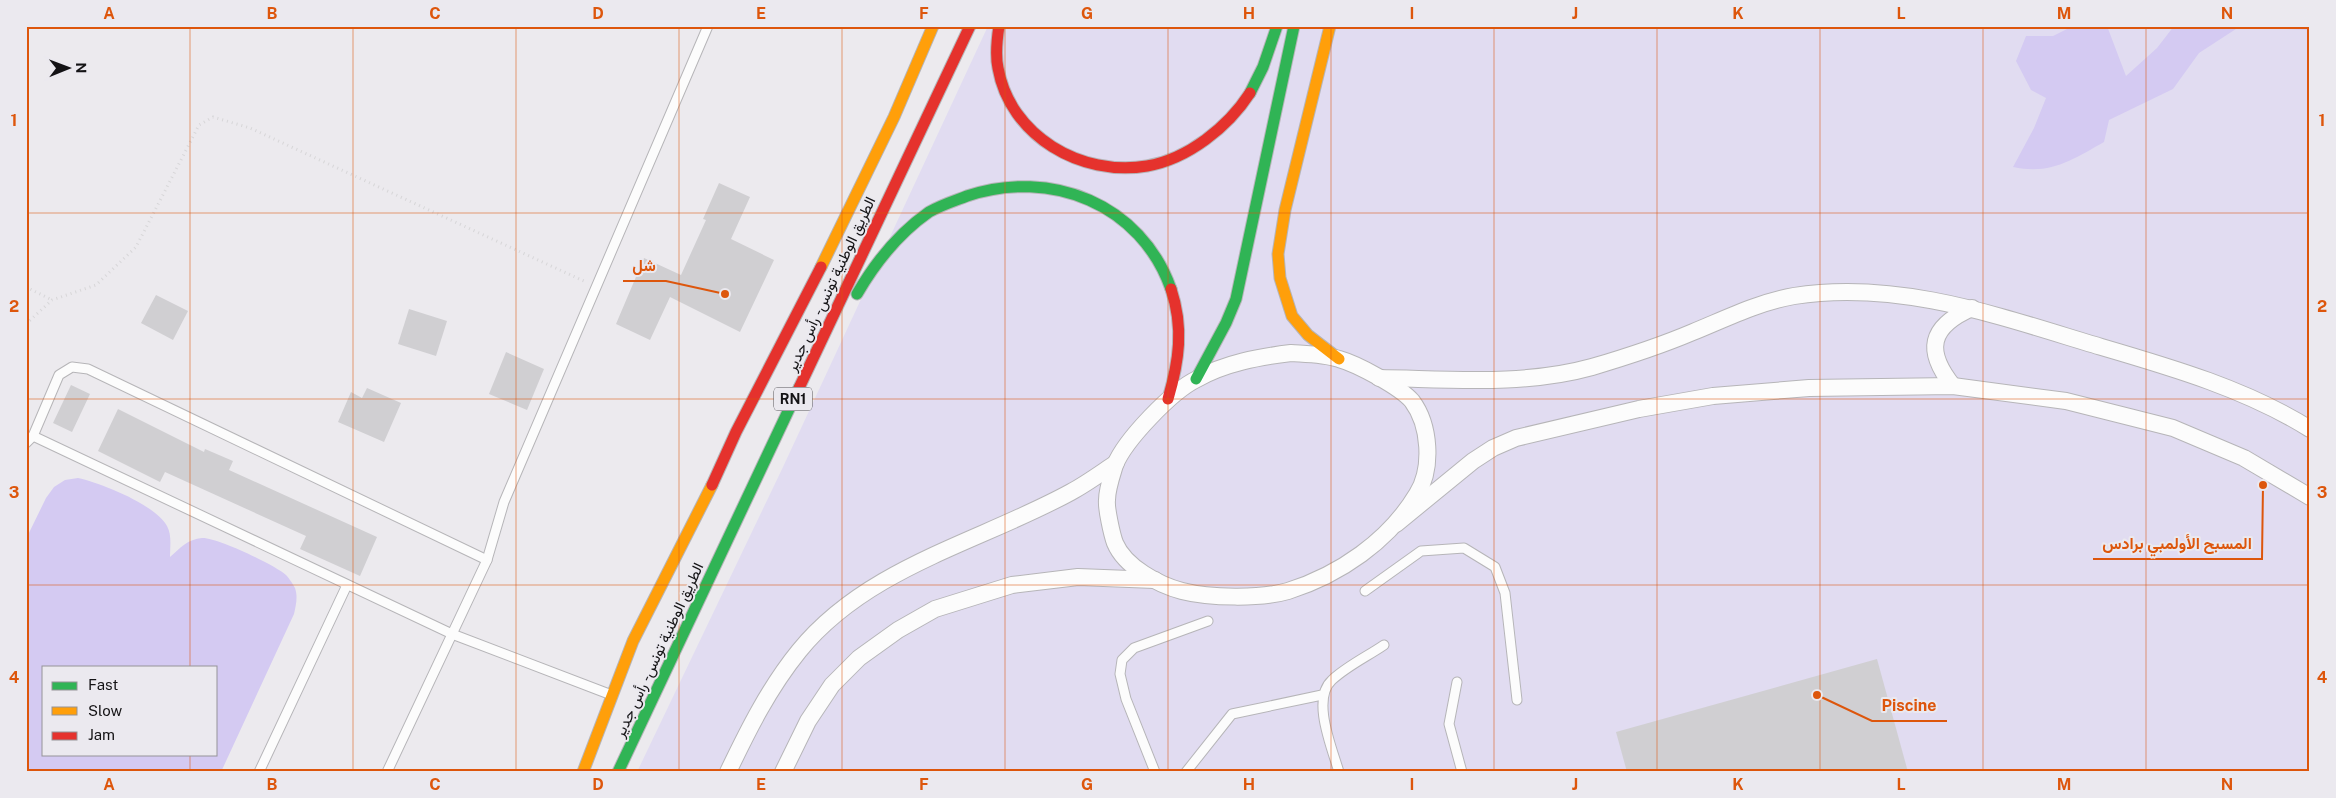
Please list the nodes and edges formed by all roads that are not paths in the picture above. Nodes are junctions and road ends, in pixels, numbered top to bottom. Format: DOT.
graph roads {
  1 [pos="708,26"];
  2 [pos="933,26"];
  3 [pos="970,26"];
  4 [pos="999,26"];
  5 [pos="1277,26"];
  6 [pos="1294,26"];
  7 [pos="1330,26"];
  8 [pos="902,67"];
  9 [pos="894,117"];
  10 [pos="1972,308"];
  11 [pos="1339,358"];
  12 [pos="1379,378"];
  13 [pos="1196,379"];
  14 [pos="1954,386"];
  15 [pos="1168,399"];
  16 [pos="784,420"];
  17 [pos="2310,429"];
  18 [pos="33,436"];
  19 [pos="26,443"];
  20 [pos="1116,464"];
  21 [pos="2310,497"];
  22 [pos="1396,524"];
  23 [pos="487,560"];
  24 [pos="1155,580"];
  25 [pos="347,585"];
  26 [pos="1365,591"];
  27 [pos="1208,621"];
  28 [pos="452,634"];
  29 [pos="1384,645"];
  30 [pos="1457,682"];
  31 [pos="611,695"];
  32 [pos="1322,695"];
  33 [pos="1517,700"];
  34 [pos="260,772"];
  35 [pos="387,772"];
  36 [pos="583,772"];
  37 [pos="618,772"];
  38 [pos="728,772"];
  39 [pos="783,772"];
  40 [pos="1155,772"];
  41 [pos="1186,772"];
  42 [pos="1339,772"];
  43 [pos="1462,772"];
  1 -- 23 [label="lane"];
  2 -- 9 [label="main road, الطريق الوطنية تونس - رأس جدير / RN1"];
  3 -- 16 [label="main road, الطريق الوطنية تونس - رأس جدير / RN1"];
  4 -- 5 [label="main road"];
  6 -- 13 [label="main road"];
  7 -- 11 [label="main road"];
  8 -- 9 [label="main road"];
  9 -- 31 [label="main road, الطريق الوطنية تونس - رأس جدير / RN1"];
  10 -- 12 [label="street"];
  10 -- 14 [label="street"];
  10 -- 17 [label="street"];
  11 -- 12 [label="street"];
  11 -- 13 [label="street"];
  12 -- 22 [label="street"];
  13 -- 15 [label="street"];
  14 -- 21 [label="street"];
  14 -- 22 [label="street"];
  15 -- 16 [label="main road"];
  15 -- 20 [label="street"];
  16 -- 37 [label="main road, الطريق الوطنية تونس - رأس جدير / RN1"];
  18 -- 19 [label="lane"];
  18 -- 23 [label="lane"];
  18 -- 25 [label="lane"];
  20 -- 24 [label="street"];
  20 -- 38 [label="street"];
  22 -- 24 [label="street"];
  23 -- 28 [label="lane"];
  24 -- 39 [label="street"];
  25 -- 28 [label="lane"];
  25 -- 34 [label="lane"];
  26 -- 33 [label="lane"];
  27 -- 40 [label="lane"];
  28 -- 31 [label="lane"];
  28 -- 35 [label="lane"];
  29 -- 32 [label="lane"];
  30 -- 43 [label="lane"];
  31 -- 36 [label="main road, الطريق الوطنية تونس - رأس جدير / RN1"];
  32 -- 41 [label="lane"];
  32 -- 42 [label="lane"];
}
